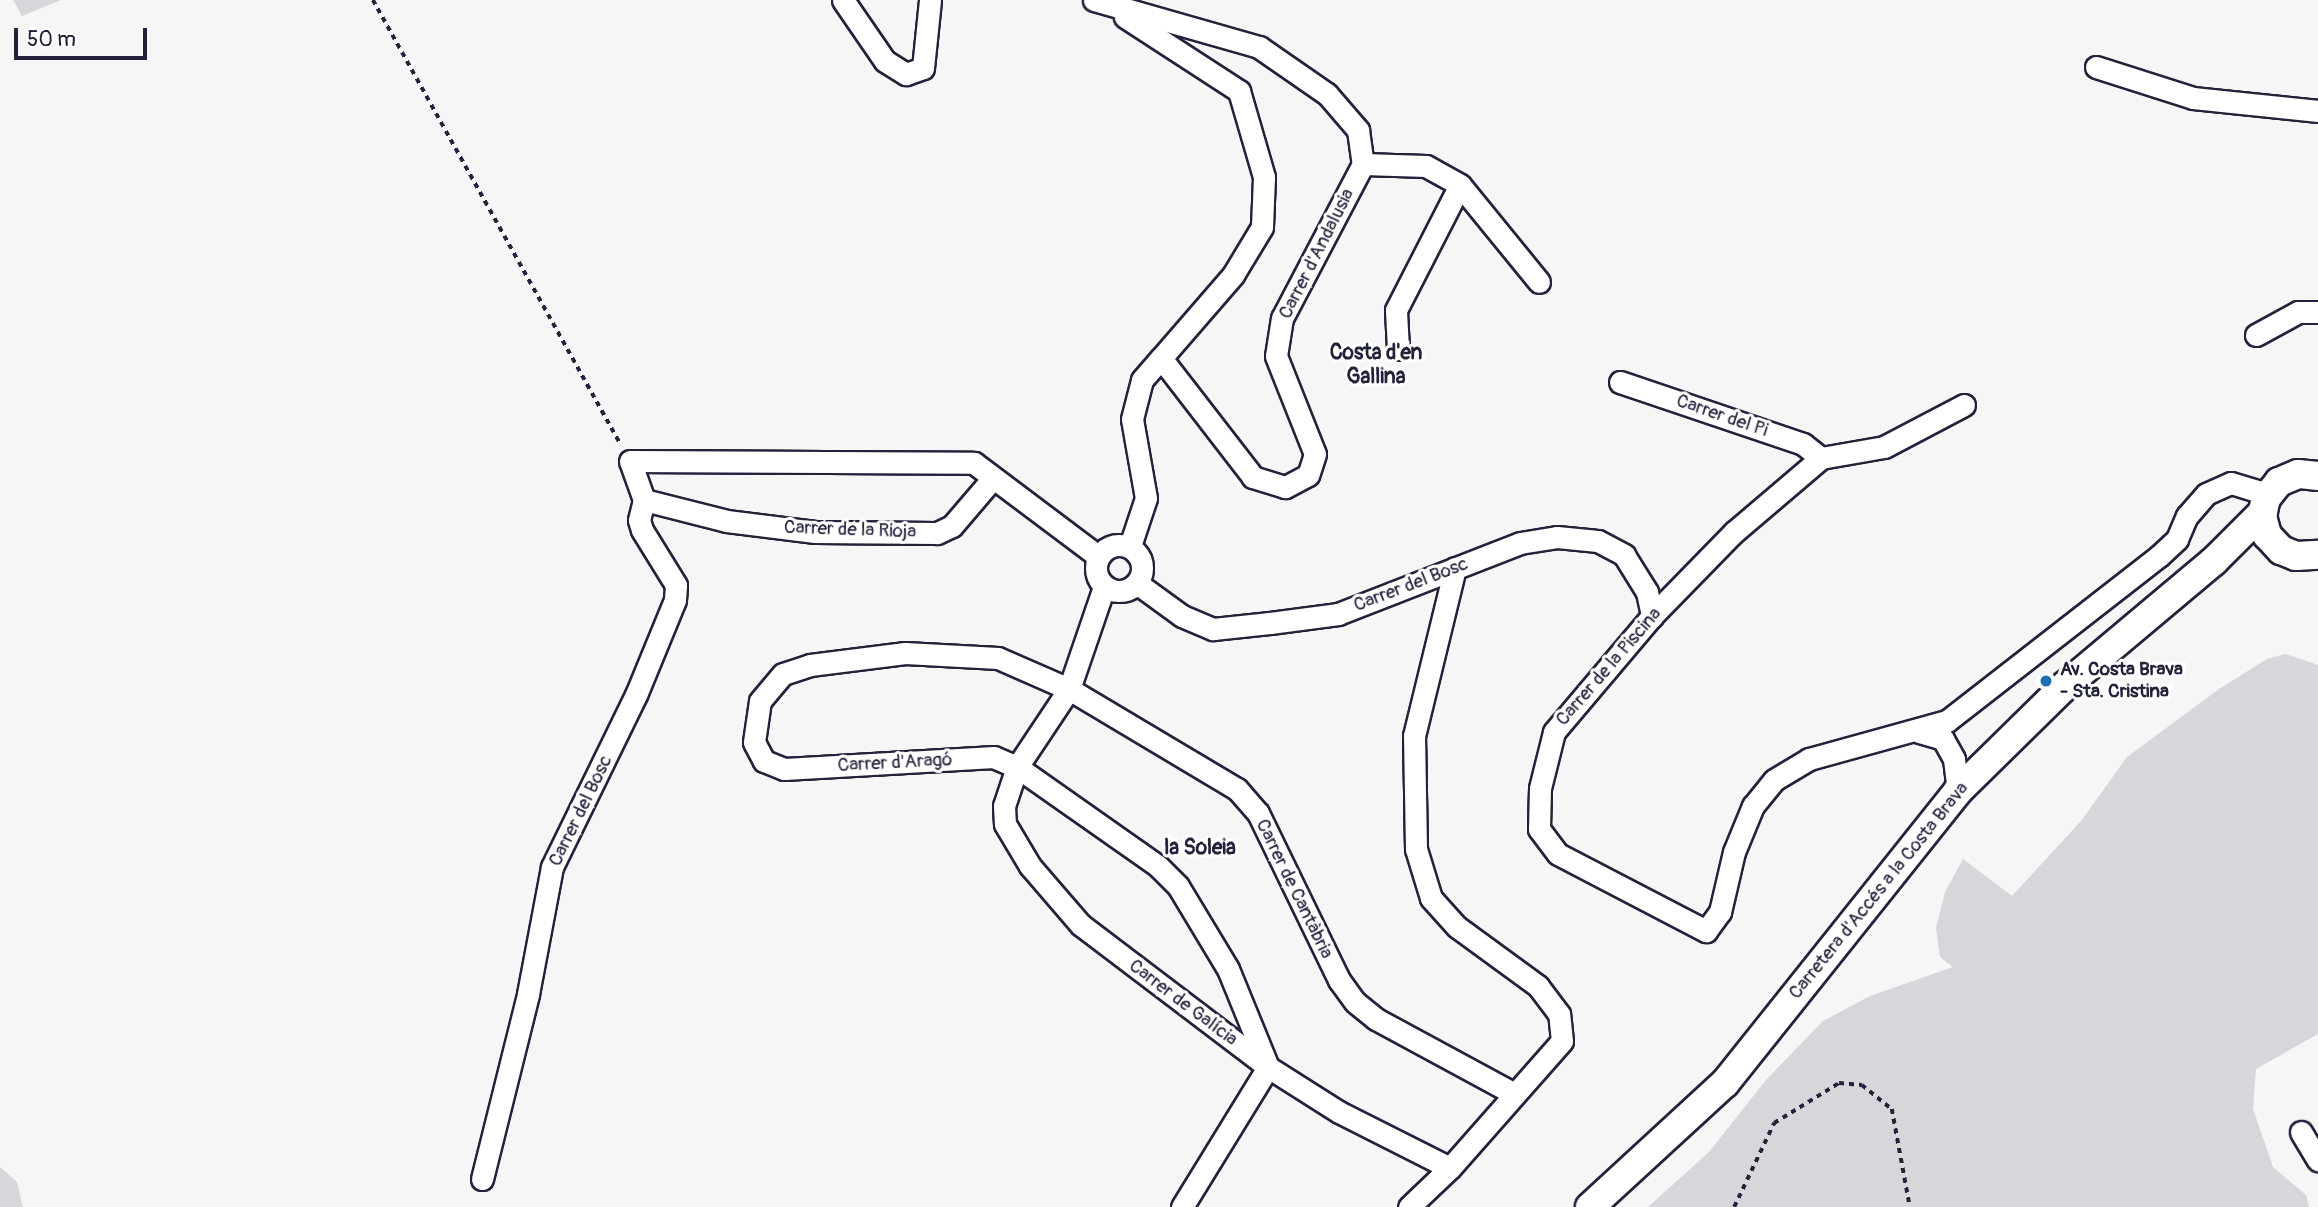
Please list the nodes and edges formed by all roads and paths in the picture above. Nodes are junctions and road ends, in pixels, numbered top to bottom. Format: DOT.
graph roads {
  1 [pos="373,0"];
  2 [pos="843,0"];
  3 [pos="930,0"];
  4 [pos="1097,1"];
  5 [pos="2096,67"];
  6 [pos="2318,111"];
  7 [pos="1363,164"];
  8 [pos="1460,185"];
  9 [pos="1539,282"];
  10 [pos="2318,312"];
  11 [pos="2256,335"];
  12 [pos="1398,349"];
  13 [pos="1161,358"];
  14 [pos="1620,382"];
  15 [pos="1964,405"];
  16 [pos="1821,457"];
  17 [pos="630,461"];
  18 [pos="2317,474"];
  19 [pos="993,478"];
  20 [pos="643,500"];
  21 [pos="2265,503"];
  22 [pos="1130,546"];
  23 [pos="1098,556"];
  24 [pos="2306,558"];
  25 [pos="2214,561"];
  26 [pos="1455,568"];
  27 [pos="1138,584"];
  28 [pos="1104,587"];
  29 [pos="1652,616"];
  30 [pos="1069,689"];
  31 [pos="1919,732"];
  32 [pos="1017,767"];
  33 [pos="1958,791"];
  34 [pos="1268,1067"];
  35 [pos="1513,1093"];
  36 [pos="2301,1132"];
  37 [pos="2318,1160"];
  38 [pos="1450,1168"];
  39 [pos="482,1179"];
  40 [pos="1182,1207"];
  41 [pos="1409,1207"];
  42 [pos="1590,1207"];
  43 [pos="1734,1207"];
  44 [pos="1910,1207"];
  1 -- 17 [label="path"];
  2 -- 3 [label="street"];
  4 -- 7 [label="street"];
  4 -- 13 [label="street"];
  5 -- 6 [label="street"];
  7 -- 8 [label="street"];
  7 -- 13 [label="street, Carrer d'Andalusia"];
  8 -- 9 [label="street"];
  8 -- 12 [label="street"];
  10 -- 11 [label="street"];
  13 -- 22 [label="street"];
  14 -- 16 [label="street, Carrer del Pi"];
  15 -- 16 [label="street"];
  16 -- 29 [label="street, Carrer de la Piscina"];
  17 -- 19 [label="street"];
  17 -- 20 [label="street"];
  18 -- 21 [label="main road, Carretera d'Accés a la Costa Brava"];
  19 -- 20 [label="street, Carrer de la Rioja"];
  19 -- 23 [label="street"];
  20 -- 39 [label="street, Carrer del Bosc"];
  21 -- 24 [label="main road"];
  21 -- 25 [label="main road, Carretera d'Accés a la Costa Brava"];
  21 -- 31 [label="street, Carrer de la Piscina"];
  22 -- 23 [label="street"];
  22 -- 27 [label="street"];
  23 -- 28 [label="street"];
  24 -- 25 [label="main road"];
  25 -- 33 [label="main road, Carretera d'Accés a la Costa Brava"];
  26 -- 27 [label="street, Carrer del Bosc"];
  26 -- 29 [label="street, Carrer del Bosc"];
  26 -- 35 [label="street"];
  27 -- 28 [label="street"];
  28 -- 30 [label="street, Carrer de Galícia"];
  29 -- 31 [label="street, Carrer de la Piscina"];
  30 -- 32 [label="street, Carrer de Galícia"];
  30 -- 32 [label="street, Carrer d'Aragó"];
  30 -- 35 [label="street, Carrer de Cantàbria"];
  31 -- 33 [label="street"];
  32 -- 34 [label="street, Carrer d'Aragó"];
  32 -- 34 [label="street, Carrer de Galícia"];
  33 -- 42 [label="main road, Carretera d'Accés a la Costa Brava"];
  34 -- 38 [label="street, Carrer de Galícia"];
  34 -- 40 [label="street"];
  35 -- 38 [label="street"];
  36 -- 37 [label="street"];
  38 -- 41 [label="street"];
  43 -- 44 [label="path"];
}
